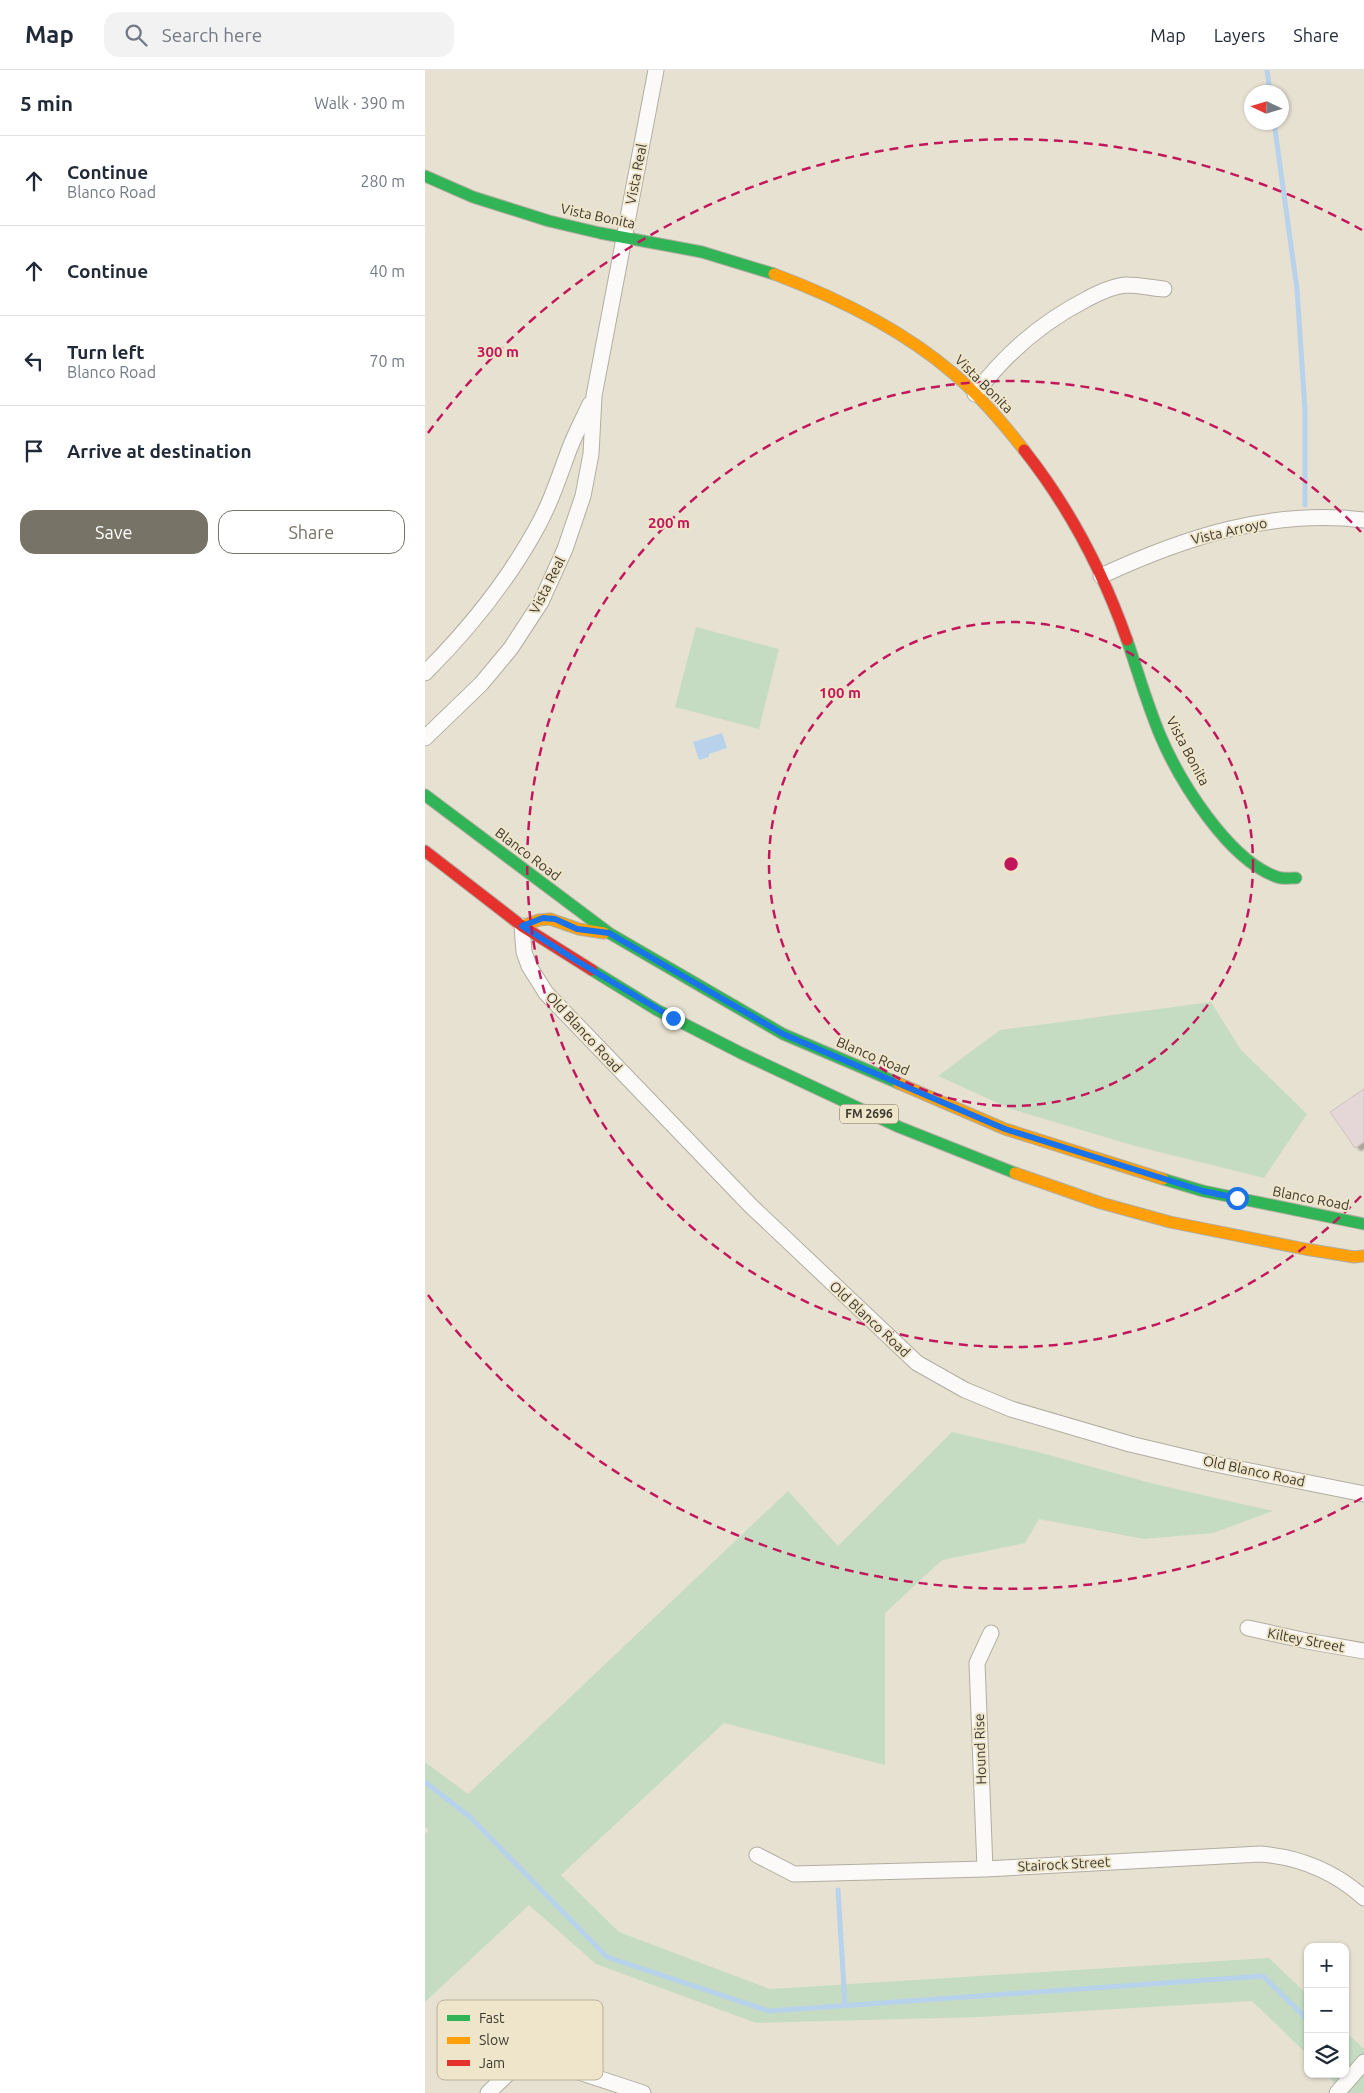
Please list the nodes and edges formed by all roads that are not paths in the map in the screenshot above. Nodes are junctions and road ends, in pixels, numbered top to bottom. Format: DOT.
graph roads {
  1 [pos="656,70"];
  2 [pos="425,176"];
  3 [pos="624,238"];
  4 [pos="1164,289"];
  5 [pos="975,394"];
  6 [pos="594,396"];
  7 [pos="1364,520"];
  8 [pos="1101,576"];
  9 [pos="425,673"];
  10 [pos="425,738"];
  11 [pos="425,795"];
  12 [pos="425,851"];
  13 [pos="1296,878"];
  14 [pos="522,926"];
  15 [pos="609,933"];
  16 [pos="1364,1224"];
  17 [pos="1364,1256"];
  18 [pos="1364,1494"];
  19 [pos="1248,1628"];
  20 [pos="991,1633"];
  21 [pos="1364,1651"];
  22 [pos="757,1855"];
  23 [pos="985,1868"];
  24 [pos="1364,1898"];
  25 [pos="1364,2062"];
  26 [pos="501,2080"];
  27 [pos="603,2080"];
  28 [pos="488,2093"];
  29 [pos="643,2093"];
  30 [pos="1337,2093"];
  1 -- 3 [label="street, Vista Real"];
  2 -- 3 [label="main road, Vista Bonita"];
  3 -- 5 [label="main road, Vista Bonita"];
  3 -- 6 [label="street, Vista Real"];
  4 -- 5 [label="street"];
  5 -- 8 [label="main road, Vista Bonita"];
  6 -- 9 [label="street, Vista Real"];
  6 -- 10 [label="street, Vista Real"];
  7 -- 8 [label="street, Vista Arroyo"];
  8 -- 13 [label="main road, Vista Bonita"];
  11 -- 15 [label="main road, Blanco Road / FM 2696"];
  12 -- 14 [label="main road, FM 2696"];
  14 -- 15 [label="main road"];
  14 -- 17 [label="main road, FM 2696"];
  14 -- 18 [label="street, Old Blanco Road"];
  15 -- 16 [label="main road, Blanco Road / FM 2696"];
  19 -- 21 [label="street, Kiltey Street"];
  20 -- 23 [label="street, Hound Rise"];
  22 -- 23 [label="street, Stairock Street"];
  23 -- 24 [label="street, Stairock Street"];
  25 -- 30 [label="street"];
  26 -- 28 [label="street"];
  27 -- 29 [label="street"];
}
